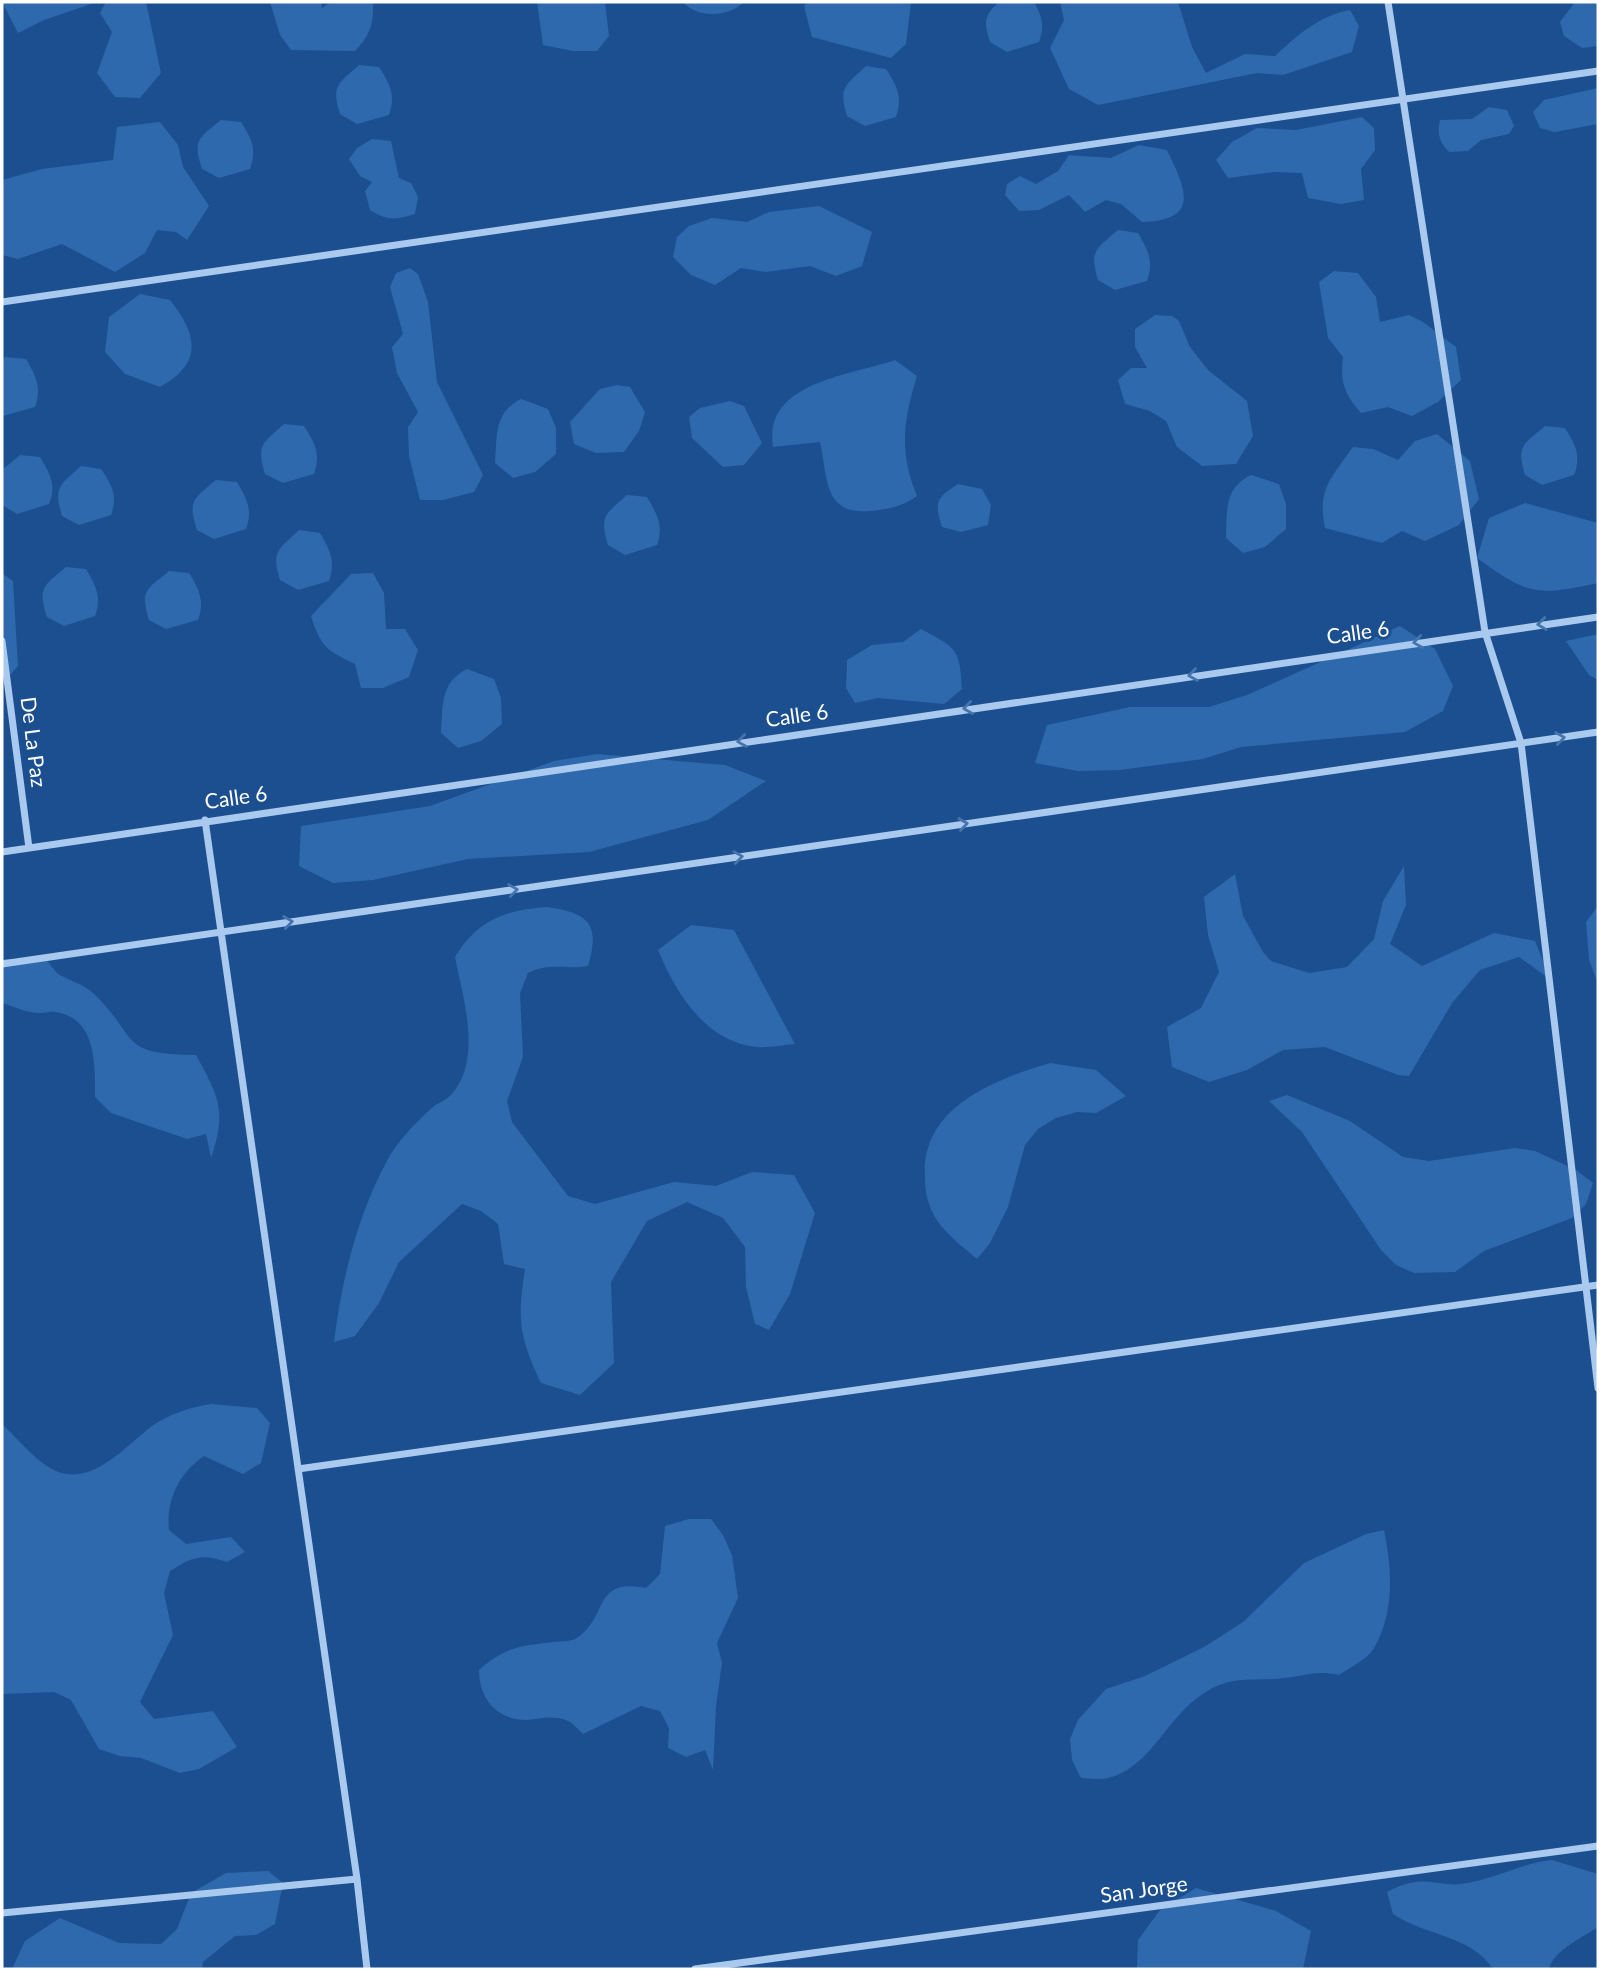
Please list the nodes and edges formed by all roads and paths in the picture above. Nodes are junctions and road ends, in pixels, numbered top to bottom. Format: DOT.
graph roads {
  1 [pos="1388,2"];
  2 [pos="1598,71"];
  3 [pos="1402,97"];
  4 [pos="2,302"];
  5 [pos="1598,617"];
  6 [pos="1485,632"];
  7 [pos="2,640"];
  8 [pos="1598,733"];
  9 [pos="1521,743"];
  10 [pos="205,821"];
  11 [pos="29,848"];
  12 [pos="2,852"];
  13 [pos="220,932"];
  14 [pos="2,964"];
  15 [pos="1598,1285"];
  16 [pos="1584,1287"];
  17 [pos="1598,1388"];
  18 [pos="298,1469"];
  19 [pos="1598,1846"];
  20 [pos="357,1878"];
  21 [pos="2,1913"];
  22 [pos="368,1969"];
  23 [pos="695,1969"];
  1 -- 3 [label="street"];
  2 -- 3 [label="street"];
  3 -- 4 [label="street"];
  3 -- 6 [label="street"];
  5 -- 6 [label="street, Calle 6, one-way"];
  6 -- 9 [label="street"];
  6 -- 10 [label="street, Calle 6, one-way"];
  7 -- 11 [label="street, De La Paz"];
  9 -- 8 [label="street, one-way"];
  13 -- 9 [label="street, one-way"];
  9 -- 16 [label="street"];
  10 -- 11 [label="street, Calle 6"];
  10 -- 13 [label="street"];
  11 -- 12 [label="street, Calle 6"];
  13 -- 14 [label="street"];
  13 -- 18 [label="street"];
  15 -- 16 [label="street"];
  16 -- 17 [label="street"];
  16 -- 18 [label="street"];
  18 -- 20 [label="street"];
  19 -- 23 [label="street, San Jorge"];
  20 -- 21 [label="street"];
  20 -- 22 [label="street"];
}
